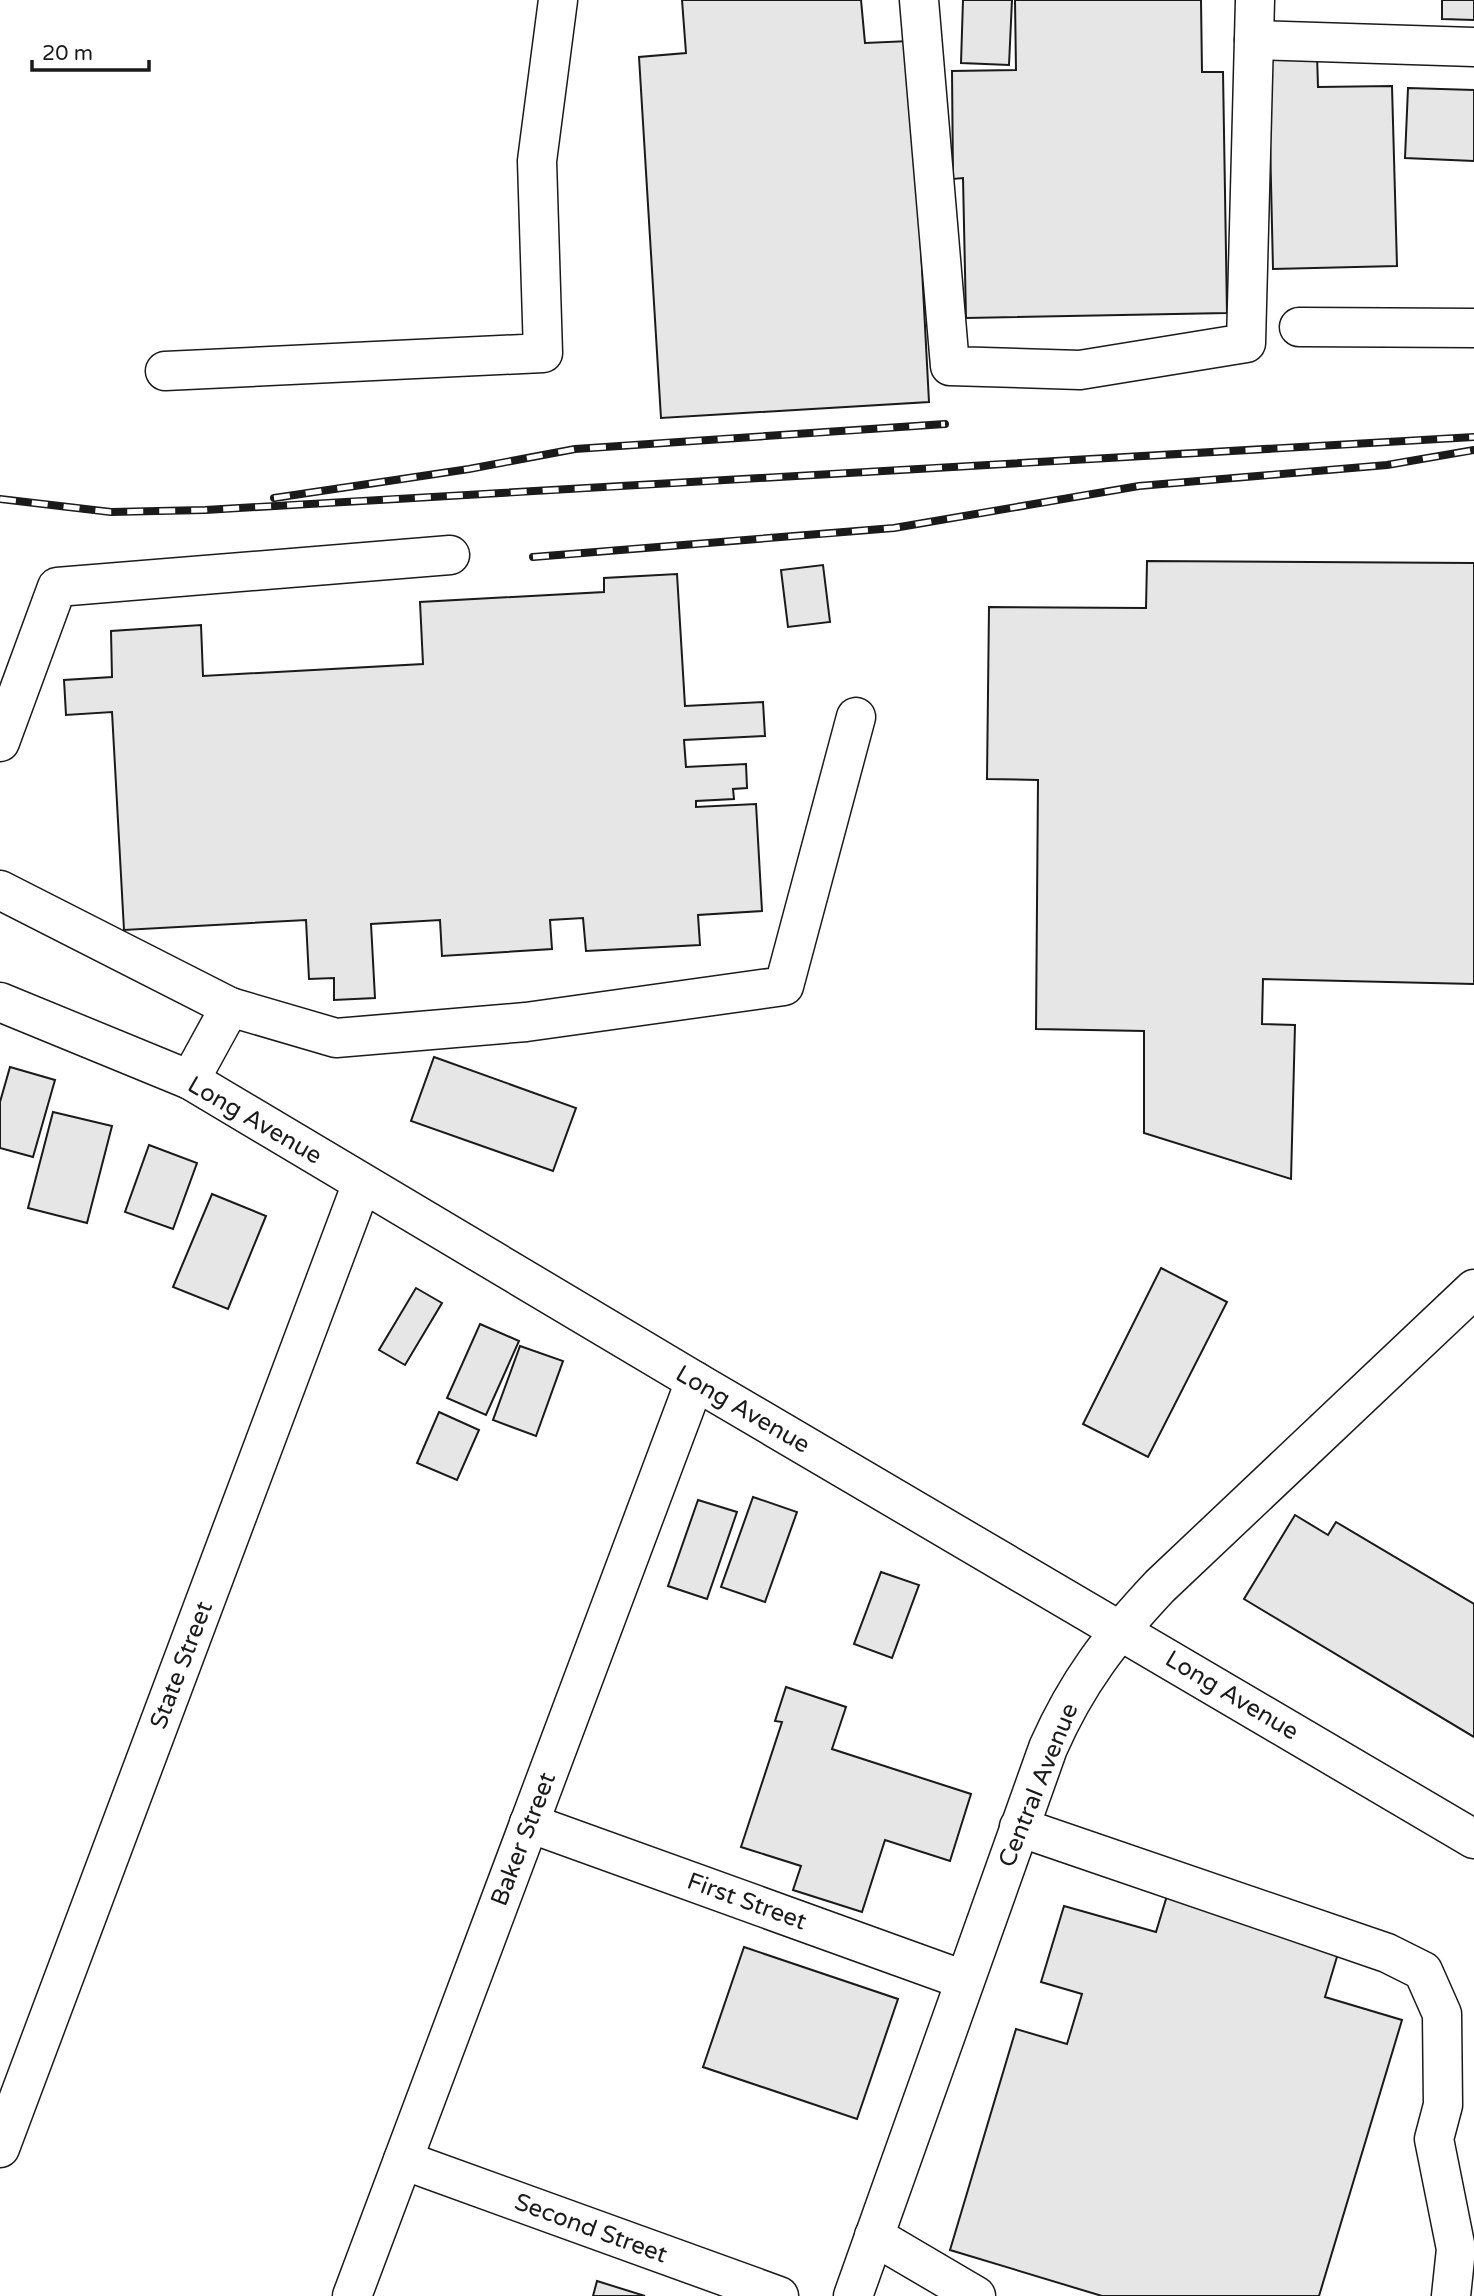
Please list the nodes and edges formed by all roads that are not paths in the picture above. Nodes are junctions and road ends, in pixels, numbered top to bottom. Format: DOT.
graph roads {
  1 [pos="558,0"];
  2 [pos="919,0"];
  3 [pos="1255,0"];
  4 [pos="1254,40"];
  5 [pos="1474,47"];
  6 [pos="1299,327"];
  7 [pos="1474,328"];
  8 [pos="165,371"];
  9 [pos="450,555"];
  10 [pos="856,717"];
  11 [pos="0,742"];
  12 [pos="0,890"];
  13 [pos="1,1006"];
  14 [pos="230,1007"];
  15 [pos="190,1080"];
  16 [pos="362,1183"];
  17 [pos="1471,1296"];
  18 [pos="695,1381"];
  19 [pos="1120,1628"];
  20 [pos="529,1822"];
  21 [pos="1019,1827"];
  22 [pos="1474,1839"];
  23 [pos="964,1980"];
  24 [pos="0,2148"];
  25 [pos="403,2160"];
  26 [pos="874,2236"];
  27 [pos="352,2296"];
  28 [pos="779,2296"];
  29 [pos="853,2296"];
  30 [pos="976,2296"];
  31 [pos="1451,2296"];
  1 -- 8 [label="street"];
  2 -- 4 [label="street"];
  3 -- 4 [label="street"];
  4 -- 5 [label="street"];
  6 -- 7 [label="street"];
  9 -- 11 [label="street"];
  10 -- 14 [label="street"];
  12 -- 14 [label="street"];
  13 -- 15 [label="street, Long Avenue"];
  14 -- 15 [label="street"];
  15 -- 16 [label="street, Long Avenue"];
  16 -- 18 [label="street, Long Avenue"];
  16 -- 24 [label="street, State Street"];
  17 -- 19 [label="street, Central Avenue"];
  18 -- 19 [label="street, Long Avenue"];
  18 -- 20 [label="street, Baker Street"];
  19 -- 21 [label="street, Central Avenue"];
  19 -- 22 [label="street, Long Avenue"];
  20 -- 23 [label="street, First Street"];
  20 -- 25 [label="street, Baker Street"];
  21 -- 23 [label="street, Central Avenue"];
  21 -- 31 [label="street"];
  23 -- 26 [label="street, Central Avenue"];
  25 -- 27 [label="street, Baker Street"];
  25 -- 28 [label="street, Second Street"];
  26 -- 29 [label="street, Central Avenue"];
  26 -- 30 [label="street"];
}
